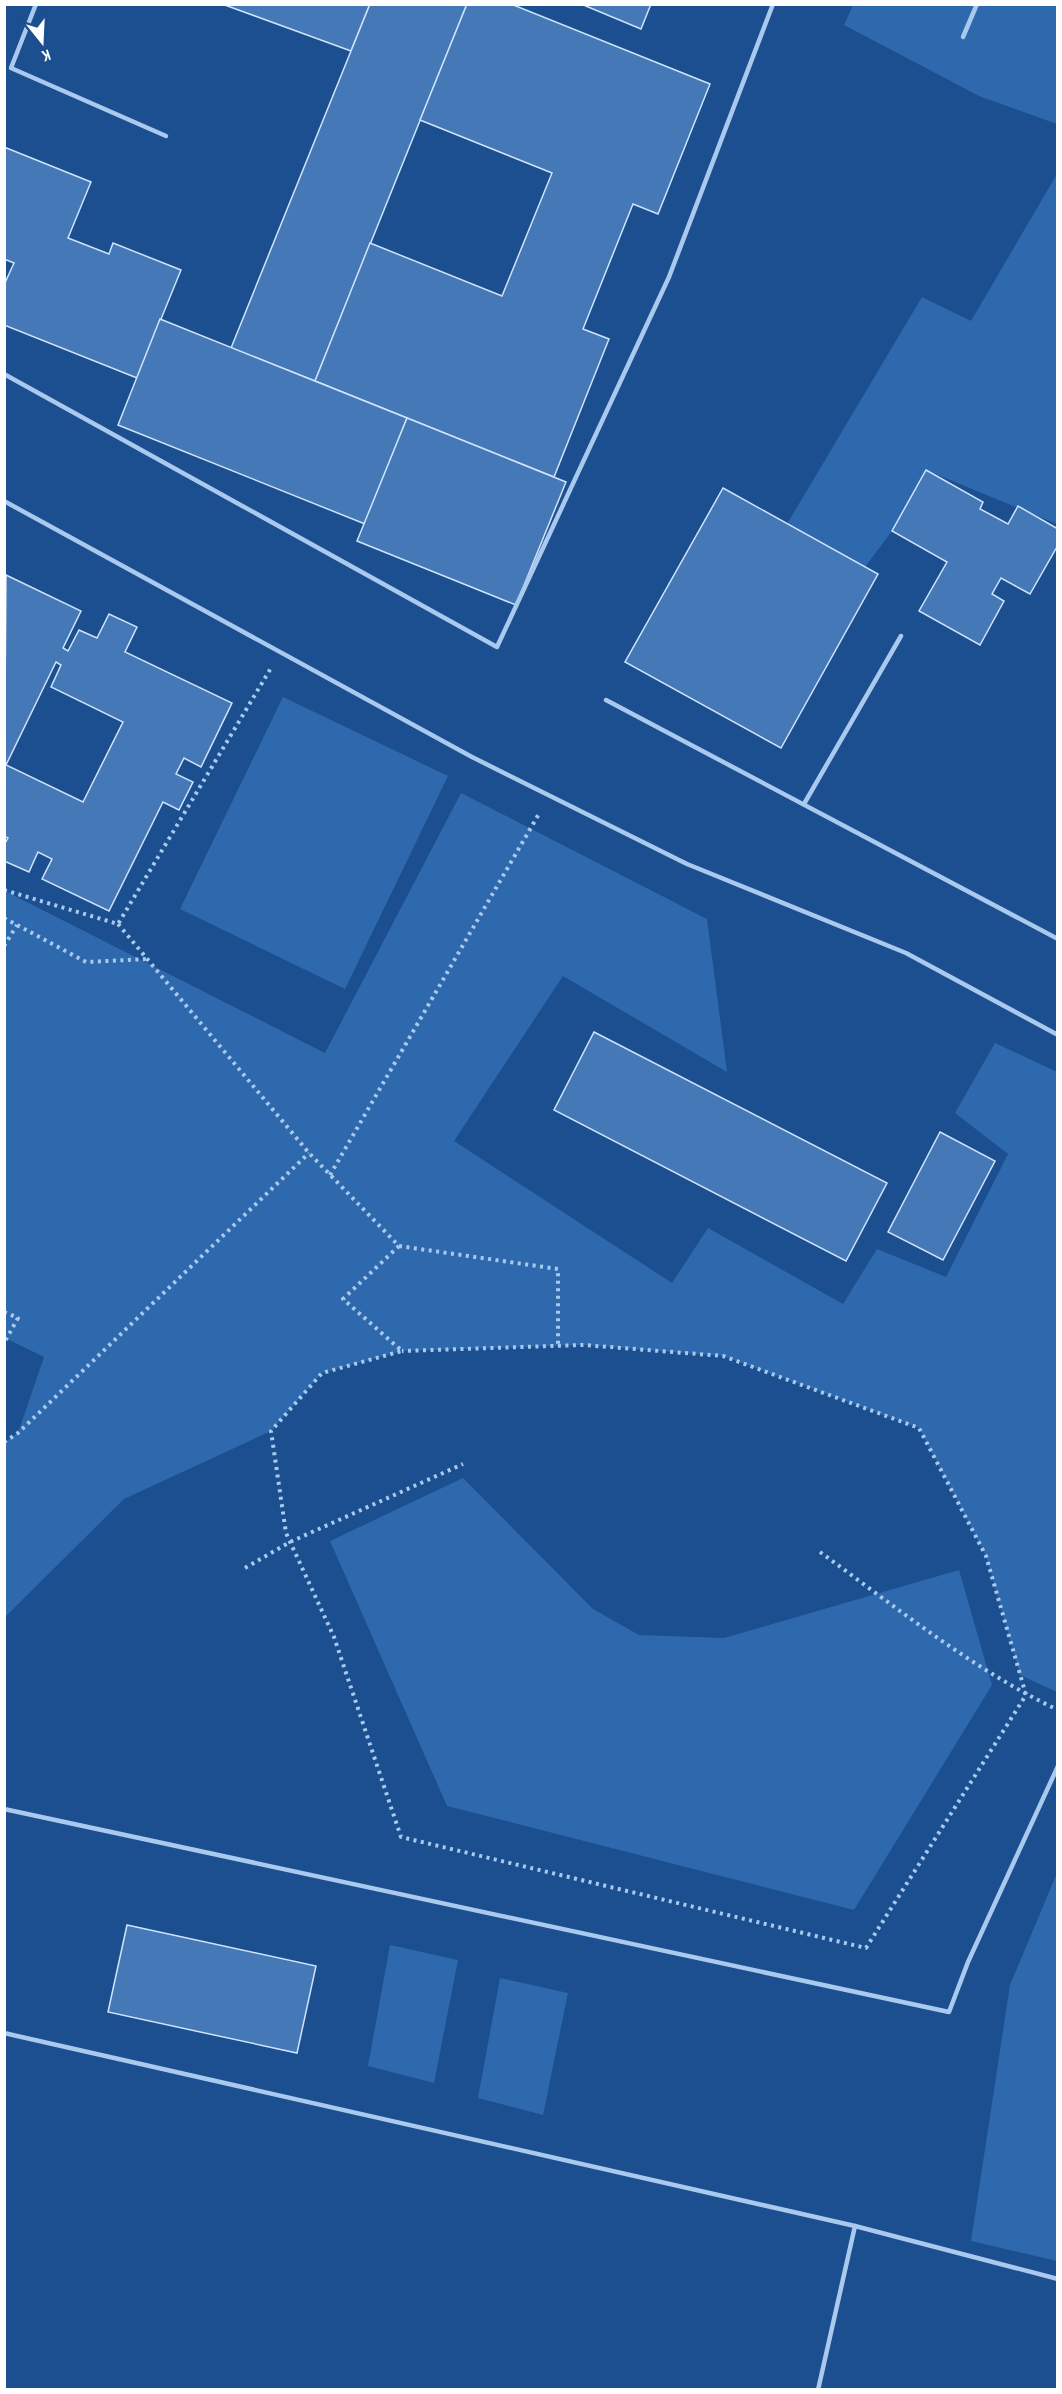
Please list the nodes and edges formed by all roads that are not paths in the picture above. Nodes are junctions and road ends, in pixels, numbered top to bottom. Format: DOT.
graph roads {
  1 [pos="36,4"];
  2 [pos="773,4"];
  3 [pos="977,4"];
  4 [pos="963,37"];
  5 [pos="166,136"];
  6 [pos="4,374"];
  7 [pos="4,501"];
  8 [pos="901,636"];
  9 [pos="606,700"];
  10 [pos="804,804"];
  11 [pos="1058,939"];
  12 [pos="1058,1035"];
  13 [pos="1058,1766"];
  14 [pos="4,1809"];
  15 [pos="4,2033"];
  16 [pos="855,2226"];
  17 [pos="1058,2279"];
  18 [pos="818,2390"];
  1 -- 5 [label="lane"];
  2 -- 6 [label="lane"];
  3 -- 4 [label="lane"];
  7 -- 12 [label="lane"];
  8 -- 10 [label="lane"];
  9 -- 10 [label="lane"];
  10 -- 11 [label="lane"];
  13 -- 14 [label="lane"];
  15 -- 16 [label="lane"];
  16 -- 17 [label="lane"];
  16 -- 18 [label="lane"];
}
